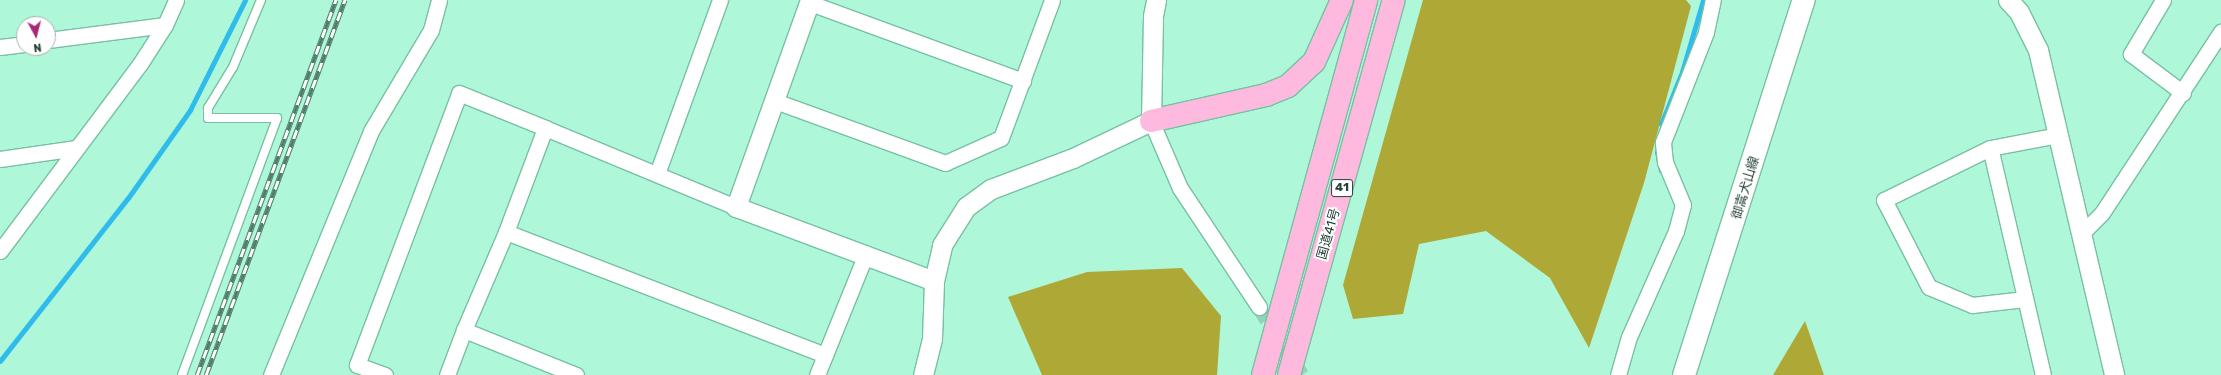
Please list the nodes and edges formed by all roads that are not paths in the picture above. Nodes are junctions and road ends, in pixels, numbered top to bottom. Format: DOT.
graph roads {
  1 [pos="176,0"];
  2 [pos="261,0"];
  3 [pos="439,0"];
  4 [pos="720,0"];
  5 [pos="1052,0"];
  6 [pos="1156,0"];
  7 [pos="1342,0"];
  8 [pos="1366,0"];
  9 [pos="1394,0"];
  10 [pos="1712,0"];
  11 [pos="1804,0"];
  12 [pos="2008,0"];
  13 [pos="2163,0"];
  14 [pos="810,1"];
  15 [pos="165,25"];
  16 [pos="2221,32"];
  17 [pos="56,39"];
  18 [pos="16,45"];
  19 [pos="0,47"];
  20 [pos="1023,81"];
  21 [pos="2183,93"];
  22 [pos="775,101"];
  23 [pos="1151,121"];
  24 [pos="545,128"];
  25 [pos="2058,135"];
  26 [pos="76,148"];
  27 [pos="1990,148"];
  28 [pos="0,159"];
  29 [pos="657,174"];
  30 [pos="736,207"];
  31 [pos="506,232"];
  32 [pos="2082,233"];
  33 [pos="0,251"];
  34 [pos="866,254"];
  35 [pos="934,281"];
  36 [pos="2025,299"];
  37 [pos="1259,307"];
  38 [pos="464,330"];
  39 [pos="825,355"];
  40 [pos="182,375"];
  41 [pos="272,375"];
  42 [pos="385,375"];
  43 [pos="447,375"];
  44 [pos="576,375"];
  45 [pos="817,375"];
  46 [pos="923,375"];
  47 [pos="1263,375"];
  48 [pos="1289,375"];
  49 [pos="1618,375"];
  50 [pos="1684,375"];
  51 [pos="2042,375"];
  52 [pos="2114,375"];
  1 -- 15 [label="street"];
  2 -- 40 [label="lane"];
  3 -- 41 [label="street"];
  4 -- 29 [label="street"];
  5 -- 20 [label="street"];
  6 -- 23 [label="street"];
  7 -- 23 [label="highway"];
  8 -- 47 [label="highway, 国道41号 / 41"];
  9 -- 48 [label="highway, 国道41号 / 41"];
  10 -- 49 [label="street"];
  11 -- 50 [label="main road, 御嵩犬山線"];
  12 -- 25 [label="street"];
  13 -- 21 [label="street"];
  14 -- 20 [label="street"];
  14 -- 22 [label="street"];
  15 -- 17 [label="street"];
  15 -- 26 [label="street"];
  16 -- 21 [label="street"];
  18 -- 19 [label="street"];
  20 -- 22 [label="street"];
  21 -- 32 [label="street"];
  22 -- 30 [label="street"];
  23 -- 35 [label="street"];
  23 -- 37 [label="street"];
  24 -- 29 [label="street"];
  24 -- 31 [label="street"];
  24 -- 42 [label="street"];
  25 -- 27 [label="street"];
  25 -- 32 [label="street"];
  26 -- 28 [label="street"];
  26 -- 33 [label="street"];
  27 -- 36 [label="street"];
  27 -- 36 [label="street"];
  29 -- 30 [label="street"];
  30 -- 34 [label="street"];
  31 -- 38 [label="street"];
  31 -- 39 [label="street"];
  32 -- 52 [label="street"];
  34 -- 35 [label="street"];
  34 -- 39 [label="street"];
  35 -- 46 [label="street"];
  36 -- 51 [label="street"];
  38 -- 43 [label="street"];
  38 -- 44 [label="street"];
  39 -- 45 [label="street"];
}
